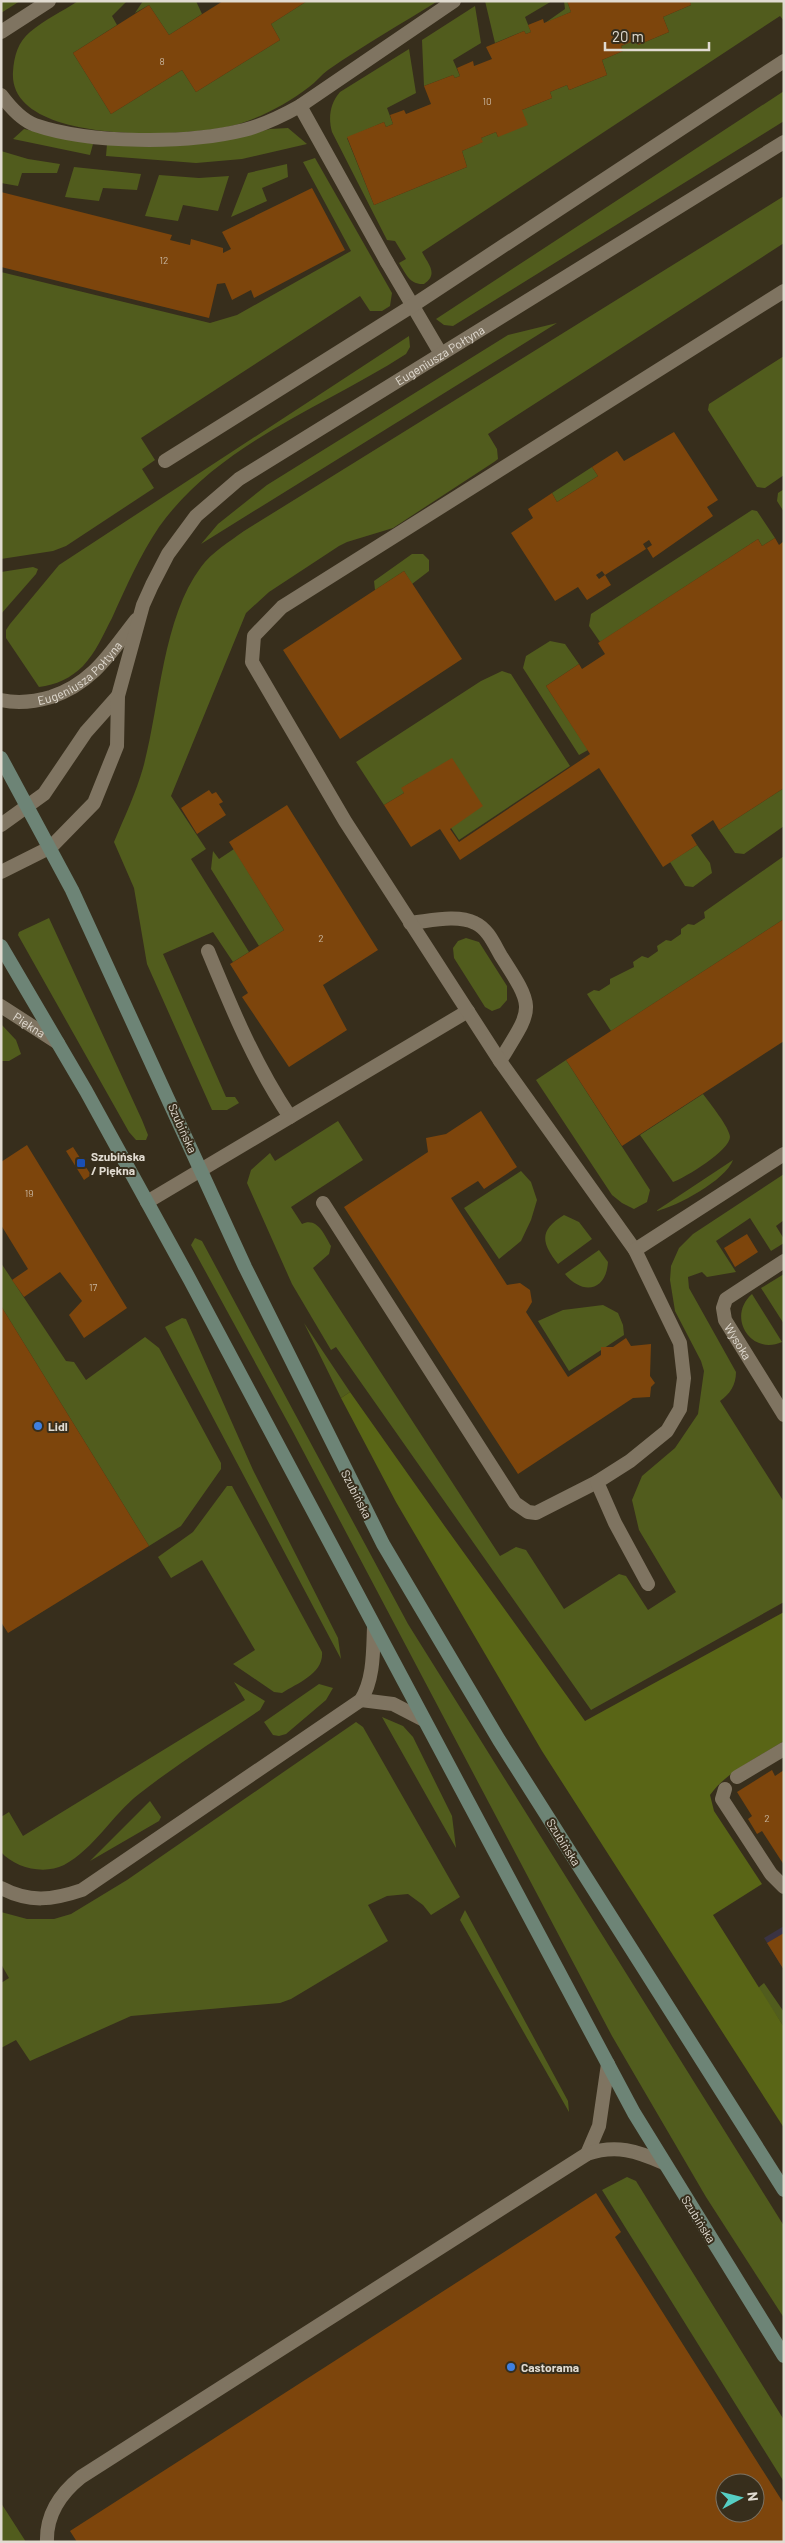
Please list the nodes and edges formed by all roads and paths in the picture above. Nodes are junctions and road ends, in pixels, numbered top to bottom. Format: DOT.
graph roads {
  1 [pos="49,1"];
  2 [pos="454,1"];
  3 [pos="1,32"];
  4 [pos="784,61"];
  5 [pos="1,95"];
  6 [pos="300,106"];
  7 [pos="784,142"];
  8 [pos="784,291"];
  9 [pos="412,306"];
  10 [pos="441,354"];
  11 [pos="165,461"];
  12 [pos="141,614"];
  13 [pos="118,696"];
  14 [pos="1,700"];
  15 [pos="1,758"];
  16 [pos="28,807"];
  17 [pos="1,825"];
  18 [pos="51,847"];
  19 [pos="1,872"];
  20 [pos="410,923"];
  21 [pos="1,946"];
  22 [pos="208,951"];
  23 [pos="1,1006"];
  24 [pos="468,1011"];
  25 [pos="58,1043"];
  26 [pos="500,1061"];
  27 [pos="290,1117"];
  28 [pos="784,1154"];
  29 [pos="202,1170"];
  30 [pos="147,1202"];
  31 [pos="323,1203"];
  32 [pos="635,1250"];
  33 [pos="784,1261"];
  34 [pos="784,1416"];
  35 [pos="597,1482"];
  36 [pos="648,1584"];
  37 [pos="374,1627"];
  38 [pos="362,1700"];
  39 [pos="424,1720"];
  40 [pos="784,1749"];
  41 [pos="737,1777"];
  42 [pos="725,1788"];
  43 [pos="784,1887"];
  44 [pos="1,1888"];
  45 [pos="608,2064"];
  46 [pos="587,2154"];
  47 [pos="664,2163"];
  48 [pos="784,2190"];
  49 [pos="784,2356"];
  50 [pos="47,2542"];
  1 -- 3 [label="street"];
  2 -- 6 [label="street"];
  4 -- 9 [label="street"];
  5 -- 6 [label="street"];
  6 -- 9 [label="street"];
  7 -- 10 [label="street, Eugeniusza Połtyna"];
  8 -- 20 [label="street"];
  9 -- 10 [label="street"];
  9 -- 11 [label="street"];
  10 -- 12 [label="street, Eugeniusza Połtyna"];
  12 -- 13 [label="street, Eugeniusza Połtyna"];
  12 -- 14 [label="street, Eugeniusza Połtyna"];
  13 -- 16 [label="street, Eugeniusza Połtyna"];
  13 -- 18 [label="street, Eugeniusza Połtyna"];
  15 -- 16 [label="main road, Szubińska"];
  16 -- 17 [label="street"];
  16 -- 18 [label="main road, Szubińska"];
  18 -- 19 [label="street, Eugeniusza Połtyna"];
  18 -- 29 [label="main road, Szubińska"];
  20 -- 24 [label="street"];
  20 -- 26 [label="street"];
  21 -- 25 [label="main road, Szubińska"];
  22 -- 27 [label="street"];
  23 -- 25 [label="street, Piękna"];
  24 -- 26 [label="street"];
  24 -- 27 [label="street"];
  25 -- 30 [label="main road, Szubińska"];
  26 -- 32 [label="street"];
  27 -- 29 [label="street"];
  28 -- 32 [label="street"];
  29 -- 30 [label="street"];
  29 -- 48 [label="main road, Szubińska"];
  30 -- 37 [label="main road, Szubińska"];
  31 -- 35 [label="street"];
  32 -- 35 [label="street"];
  33 -- 34 [label="street, Wysoka"];
  35 -- 36 [label="street"];
  37 -- 38 [label="street"];
  37 -- 39 [label="main road, Szubińska"];
  38 -- 39 [label="street"];
  38 -- 44 [label="street"];
  39 -- 45 [label="main road, Szubińska"];
  40 -- 41 [label="street"];
  42 -- 43 [label="street"];
  45 -- 46 [label="street"];
  45 -- 47 [label="main road, Szubińska"];
  46 -- 47 [label="street"];
  46 -- 50 [label="street"];
  47 -- 49 [label="main road, Szubińska"];
}
